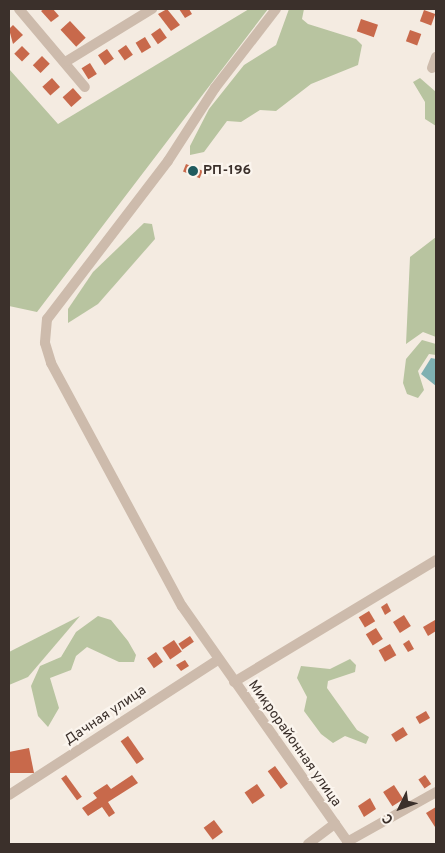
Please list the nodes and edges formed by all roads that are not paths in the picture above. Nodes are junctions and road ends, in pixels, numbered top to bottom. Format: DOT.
graph roads {
  1 [pos="152,9"];
  2 [pos="276,9"];
  3 [pos="23,10"];
  4 [pos="436,57"];
  5 [pos="67,61"];
  6 [pos="432,68"];
  7 [pos="85,86"];
  8 [pos="436,560"];
  9 [pos="218,660"];
  10 [pos="234,682"];
  11 [pos="436,792"];
  12 [pos="9,795"];
  13 [pos="335,824"];
  14 [pos="348,843"];
  15 [pos="308,844"];
  1 -- 5 [label="street"];
  2 -- 9 [label="street, Микрорайонная улица"];
  3 -- 5 [label="street"];
  4 -- 6 [label="street"];
  5 -- 7 [label="street"];
  8 -- 10 [label="street"];
  9 -- 10 [label="street, Микрорайонная улица"];
  9 -- 12 [label="street, Дачная улица"];
  10 -- 13 [label="street, Микрорайонная улица"];
  11 -- 14 [label="street"];
  13 -- 14 [label="street, Микрорайонная улица"];
  13 -- 15 [label="street"];
}
